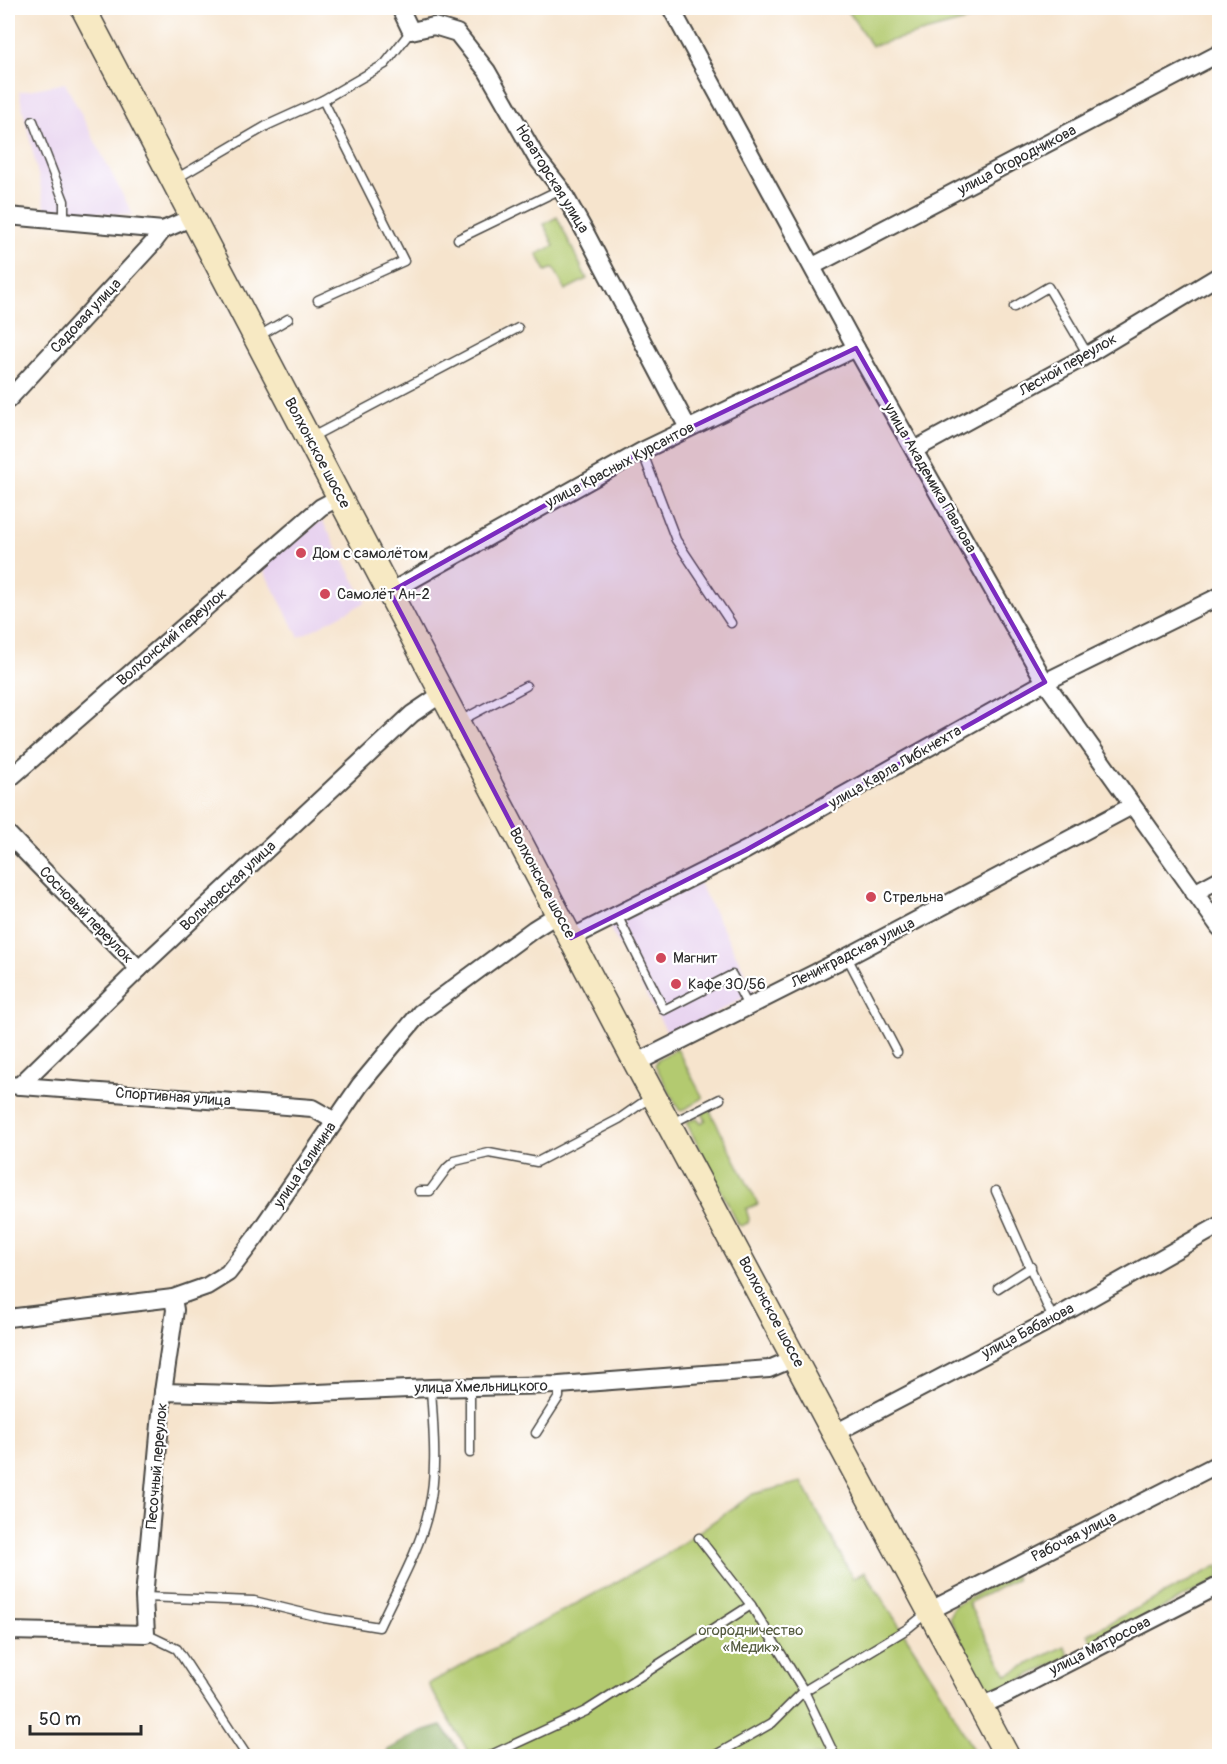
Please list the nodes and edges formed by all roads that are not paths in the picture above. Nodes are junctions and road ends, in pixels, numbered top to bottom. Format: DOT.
graph roads {
  1 [pos="82,8"];
  2 [pos="400,8"];
  3 [pos="671,8"];
  4 [pos="411,32"];
  5 [pos="1220,53"];
  6 [pos="323,100"];
  7 [pos="33,121"];
  8 [pos="174,180"];
  9 [pos="561,189"];
  10 [pos="8,216"];
  11 [pos="193,217"];
  12 [pos="64,221"];
  13 [pos="163,230"];
  14 [pos="458,239"];
  15 [pos="813,266"];
  16 [pos="1220,275"];
  17 [pos="318,300"];
  18 [pos="1014,307"];
  19 [pos="288,319"];
  20 [pos="518,328"];
  21 [pos="256,338"];
  22 [pos="856,348"];
  23 [pos="1088,355"];
  24 [pos="8,400"];
  25 [pos="688,428"];
  26 [pos="310,438"];
  27 [pos="914,450"];
  28 [pos="642,451"];
  29 [pos="340,497"];
  30 [pos="390,592"];
  31 [pos="1220,596"];
  32 [pos="731,623"];
  33 [pos="1045,682"];
  34 [pos="526,686"];
  35 [pos="443,693"];
  36 [pos="458,722"];
  37 [pos="8,780"];
  38 [pos="1132,806"];
  39 [pos="8,834"];
  40 [pos="1220,879"];
  41 [pos="1194,893"];
  42 [pos="558,914"];
  43 [pos="617,915"];
  44 [pos="1220,928"];
  45 [pos="571,938"];
  46 [pos="847,957"];
  47 [pos="139,969"];
  48 [pos="748,1006"];
  49 [pos="897,1052"];
  50 [pos="636,1063"];
  51 [pos="13,1085"];
  52 [pos="656,1097"];
  53 [pos="720,1099"];
  54 [pos="335,1121"];
  55 [pos="676,1121"];
  56 [pos="419,1191"];
  57 [pos="996,1191"];
  58 [pos="1220,1225"];
  59 [pos="1030,1267"];
  60 [pos="998,1288"];
  61 [pos="172,1298"];
  62 [pos="8,1318"];
  63 [pos="1053,1319"];
  64 [pos="795,1358"];
  65 [pos="559,1385"];
  66 [pos="470,1387"];
  67 [pos="431,1388"];
  68 [pos="164,1392"];
  69 [pos="537,1433"];
  70 [pos="835,1433"];
  71 [pos="470,1454"];
  72 [pos="1220,1463"];
  73 [pos="699,1538"];
  74 [pos="1220,1585"];
  75 [pos="144,1597"];
  76 [pos="751,1605"];
  77 [pos="929,1611"];
  78 [pos="8,1631"];
  79 [pos="146,1634"];
  80 [pos="804,1691"];
  81 [pos="980,1706"];
  82 [pos="247,1756"];
  83 [pos="489,1756"];
  84 [pos="714,1756"];
  85 [pos="835,1756"];
  86 [pos="1007,1756"];
  1 -- 8 [label="main road, Волхонское шоссе"];
  2 -- 4 [label="street"];
  3 -- 15 [label="street, улица Академика Павлова"];
  4 -- 6 [label="lane"];
  4 -- 9 [label="street, Новаторская улица"];
  5 -- 15 [label="street, улица Огородникова"];
  6 -- 8 [label="lane"];
  6 -- 17 [label="lane"];
  7 -- 12 [label="lane"];
  8 -- 11 [label="main road, Волхонское шоссе"];
  9 -- 14 [label="lane"];
  9 -- 25 [label="street, Новаторская улица"];
  10 -- 12 [label="street"];
  11 -- 13 [label="street"];
  11 -- 21 [label="main road, Волхонское шоссе"];
  12 -- 13 [label="street"];
  13 -- 24 [label="street, Садовая улица"];
  15 -- 22 [label="street, улица Академика Павлова"];
  16 -- 23 [label="street, Лесной переулок"];
  18 -- 23 [label="lane"];
  19 -- 21 [label="lane"];
  20 -- 26 [label="lane"];
  21 -- 26 [label="main road, Волхонское шоссе"];
  22 -- 25 [label="street, улица Красных Курсантов"];
  22 -- 27 [label="street, улица Академика Павлова"];
  23 -- 27 [label="street, Лесной переулок"];
  25 -- 28 [label="street, улица Красных Курсантов"];
  26 -- 29 [label="main road, Волхонское шоссе"];
  27 -- 33 [label="street, улица Академика Павлова"];
  28 -- 30 [label="street, улица Красных Курсантов"];
  28 -- 32 [label="lane"];
  29 -- 30 [label="main road, Волхонское шоссе"];
  29 -- 37 [label="street, Волхонский переулок"];
  30 -- 35 [label="main road, Волхонское шоссе"];
  31 -- 33 [label="street, улица Карла Либкнехта"];
  33 -- 38 [label="street, улица Академика Павлова"];
  33 -- 43 [label="street, улица Карла Либкнехта"];
  34 -- 36 [label="lane"];
  35 -- 36 [label="main road, Волхонское шоссе"];
  35 -- 47 [label="street, Вольновская улица"];
  36 -- 42 [label="main road, Волхонское шоссе"];
  38 -- 41 [label="street, улица Академика Павлова"];
  38 -- 46 [label="street, Ленинградская улица"];
  39 -- 47 [label="street, Сосновый переулок"];
  40 -- 41 [label="street"];
  41 -- 44 [label="street, улица Академика Павлова"];
  42 -- 45 [label="main road, Волхонское шоссе"];
  42 -- 54 [label="street, улица Калинина"];
  43 -- 45 [label="street, улица Карла Либкнехта"];
  43 -- 48 [label="lane"];
  45 -- 50 [label="main road, Волхонское шоссе"];
  46 -- 48 [label="street, Ленинградская улица"];
  46 -- 49 [label="lane"];
  47 -- 51 [label="street, Вольновская улица"];
  48 -- 50 [label="street, Ленинградская улица"];
  50 -- 52 [label="main road, Волхонское шоссе"];
  51 -- 54 [label="street, Спортивная улица"];
  52 -- 55 [label="main road, Волхонское шоссе"];
  52 -- 56 [label="lane"];
  53 -- 55 [label="lane"];
  54 -- 61 [label="street, улица Калинина"];
  55 -- 64 [label="main road, Волхонское шоссе"];
  57 -- 59 [label="lane"];
  58 -- 63 [label="street, улица Бабанова"];
  59 -- 60 [label="lane"];
  59 -- 63 [label="lane"];
  61 -- 62 [label="street, улица Калинина"];
  61 -- 68 [label="street, Песочный переулок"];
  63 -- 70 [label="street, улица Бабанова"];
  64 -- 65 [label="street, улица Хмельницкого"];
  64 -- 70 [label="main road, Волхонское шоссе"];
  65 -- 66 [label="street, улица Хмельницкого"];
  65 -- 69 [label="lane"];
  66 -- 67 [label="street, улица Хмельницкого"];
  66 -- 71 [label="lane"];
  67 -- 68 [label="street, улица Хмельницкого"];
  67 -- 75 [label="lane"];
  68 -- 75 [label="street, Песочный переулок"];
  70 -- 77 [label="main road, Волхонское шоссе"];
  72 -- 77 [label="street, Рабочая улица"];
  73 -- 76 [label="lane"];
  74 -- 81 [label="street, улица Матросова"];
  75 -- 79 [label="street, Песочный переулок"];
  76 -- 80 [label="lane"];
  76 -- 83 [label="lane"];
  77 -- 80 [label="lane"];
  77 -- 81 [label="main road, Волхонское шоссе"];
  78 -- 79 [label="street"];
  79 -- 82 [label="lane"];
  80 -- 84 [label="lane"];
  80 -- 85 [label="lane"];
  81 -- 86 [label="main road, Волхонское шоссе"];
}
